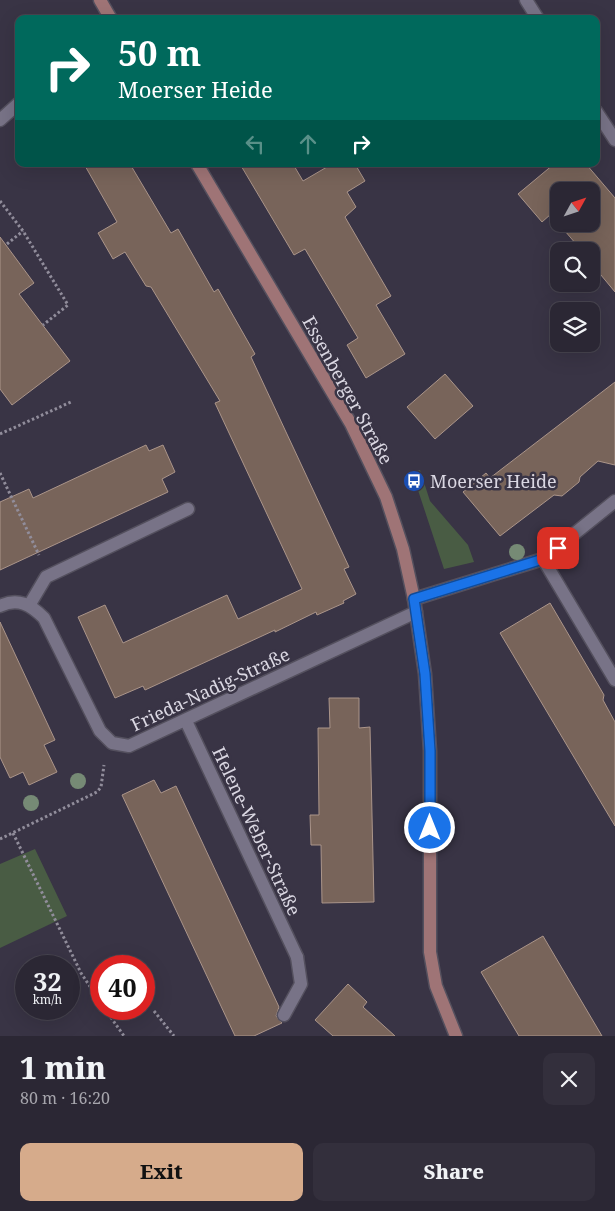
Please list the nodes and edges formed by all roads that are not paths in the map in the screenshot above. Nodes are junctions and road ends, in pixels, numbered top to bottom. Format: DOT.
graph roads {
  1 [pos="100,0"];
  2 [pos="526,0"];
  3 [pos="109,15"];
  4 [pos="535,15"];
  5 [pos="15,107"];
  6 [pos="600,115"];
  7 [pos="0,120"];
  8 [pos="613,131"];
  9 [pos="199,167"];
  10 [pos="615,501"];
  11 [pos="188,509"];
  12 [pos="543,559"];
  13 [pos="30,604"];
  14 [pos="0,606"];
  15 [pos="415,606"];
  16 [pos="615,680"];
  17 [pos="186,721"];
  18 [pos="284,1015"];
  19 [pos="456,1036"];
  1 -- 3 [label="street"];
  2 -- 4 [label="street"];
  5 -- 7 [label="street"];
  6 -- 8 [label="street"];
  9 -- 15 [label="street, Essenberger Straße"];
  10 -- 12 [label="street"];
  11 -- 13 [label="street"];
  12 -- 15 [label="street"];
  12 -- 16 [label="street"];
  13 -- 14 [label="street"];
  13 -- 17 [label="street, Frieda-Nadig-Straße"];
  15 -- 17 [label="street, Frieda-Nadig-Straße"];
  15 -- 19 [label="street, Essenberger Straße"];
  17 -- 18 [label="street, Helene-Weber-Straße"];
}
